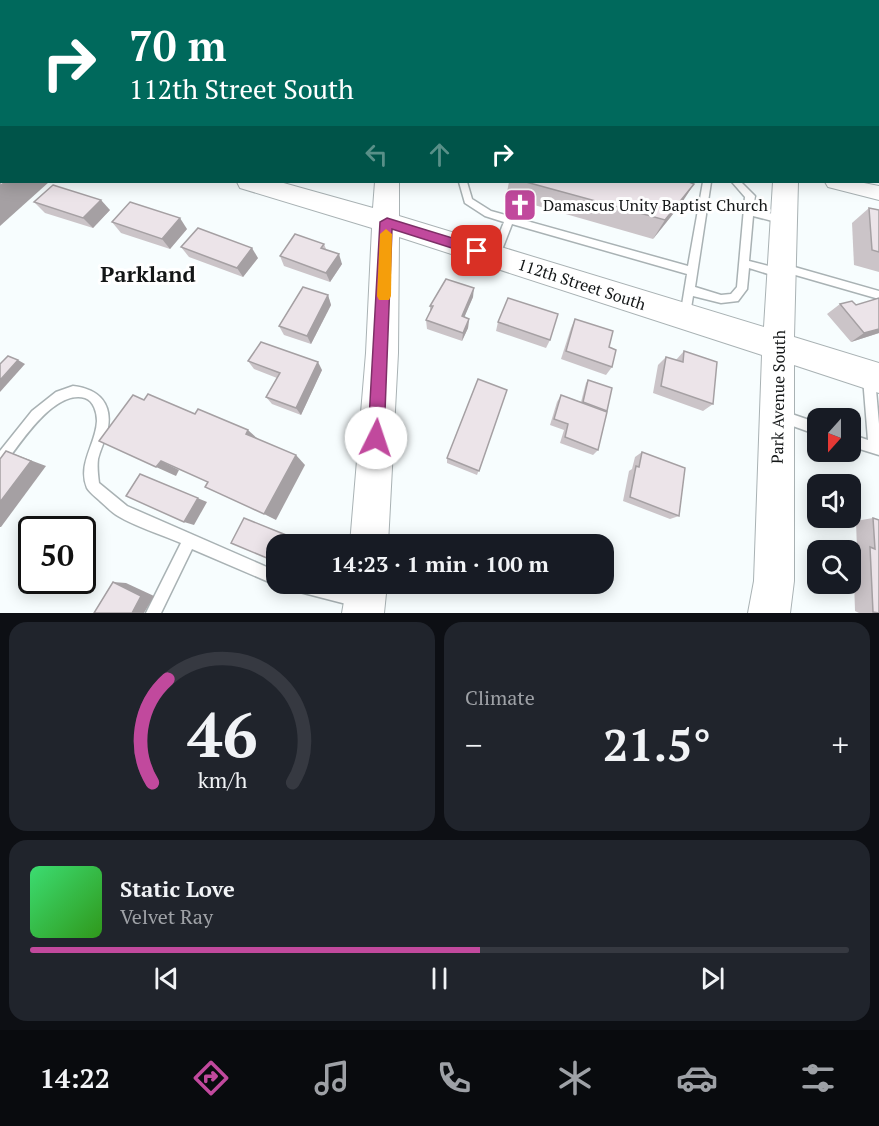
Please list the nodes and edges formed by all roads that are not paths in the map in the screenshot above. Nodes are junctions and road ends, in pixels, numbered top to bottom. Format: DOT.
graph roads {
  1 [pos="252,183"];
  2 [pos="387,183"];
  3 [pos="463,183"];
  4 [pos="707,183"];
  5 [pos="737,183"];
  6 [pos="786,183"];
  7 [pos="838,183"];
  8 [pos="879,193"];
  9 [pos="749,212"];
  10 [pos="509,220"];
  11 [pos="784,220"];
  12 [pos="387,222"];
  13 [pos="495,256"];
  14 [pos="744,264"];
  15 [pos="692,271"];
  16 [pos="782,271"];
  17 [pos="879,295"];
  18 [pos="687,303"];
  19 [pos="778,346"];
  20 [pos="874,376"];
  21 [pos="777,415"];
  22 [pos="807,425"];
  23 [pos="861,444"];
  24 [pos="877,449"];
  25 [pos="0,461"];
  26 [pos="370,534"];
  27 [pos="189,541"];
  28 [pos="266,574"];
  29 [pos="342,594"];
  30 [pos="365,599"];
  31 [pos="153,613"];
  32 [pos="770,613"];
  1 -- 12 [label="main road, 112th Street South"];
  2 -- 12 [label="main road"];
  3 -- 10 [label="lane"];
  4 -- 15 [label="lane"];
  5 -- 9 [label="lane"];
  6 -- 11 [label="main road, Park Avenue South"];
  7 -- 8 [label="street"];
  9 -- 11 [label="lane"];
  9 -- 14 [label="lane"];
  10 -- 13 [label="lane"];
  10 -- 15 [label="lane"];
  11 -- 16 [label="main road, Park Avenue South"];
  12 -- 13 [label="main road, 112th Street South"];
  12 -- 26 [label="main road"];
  13 -- 18 [label="main road, 112th Street South"];
  14 -- 16 [label="lane"];
  14 -- 18 [label="lane"];
  15 -- 18 [label="lane"];
  16 -- 17 [label="lane"];
  16 -- 19 [label="main road, Park Avenue South"];
  18 -- 19 [label="main road, 112th Street South"];
  19 -- 20 [label="main road, 112th Street South"];
  19 -- 21 [label="main road, Park Avenue South"];
  20 -- 24 [label="lane"];
  21 -- 22 [label="lane"];
  21 -- 32 [label="main road, Park Avenue South"];
  23 -- 24 [label="lane"];
  25 -- 27 [label="lane"];
  27 -- 28 [label="lane"];
  27 -- 31 [label="lane"];
  29 -- 30 [label="lane"];
}
